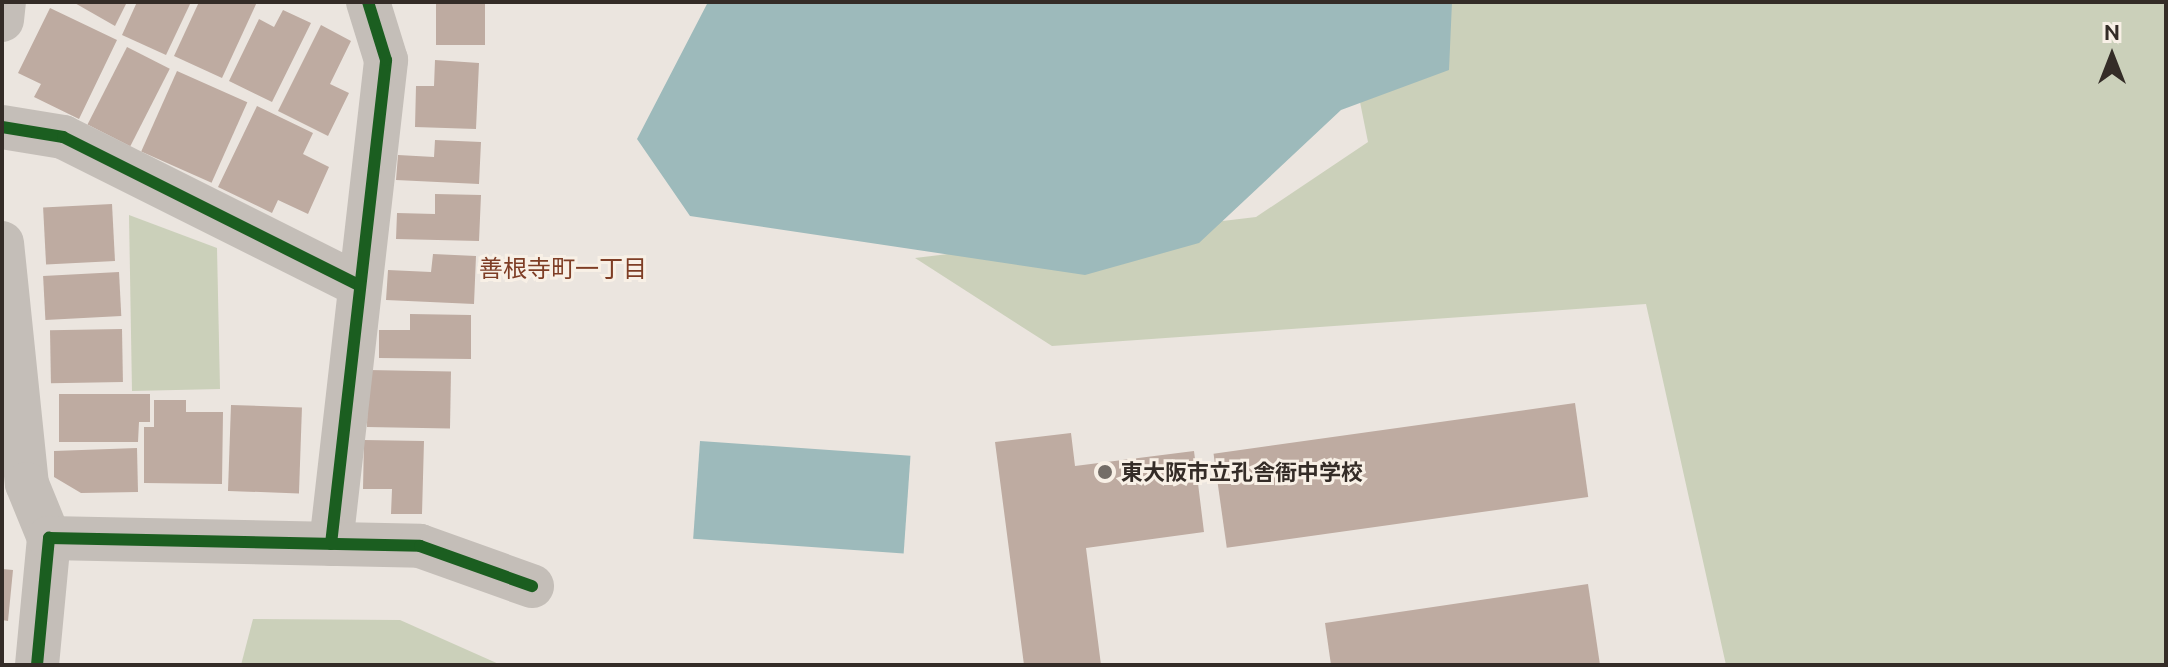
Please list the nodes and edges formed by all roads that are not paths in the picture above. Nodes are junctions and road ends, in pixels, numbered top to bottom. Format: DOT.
graph roads {
  1 [pos="4,2"];
  2 [pos="368,2"];
  3 [pos="2,20"];
  4 [pos="2,127"];
  5 [pos="2,243"];
  6 [pos="360,286"];
  7 [pos="49,538"];
  8 [pos="331,544"];
  9 [pos="532,586"];
  10 [pos="37,665"];
  1 -- 3 [label="street"];
  2 -- 6 [label="street"];
  4 -- 6 [label="street"];
  5 -- 7 [label="street"];
  6 -- 8 [label="street"];
  7 -- 8 [label="street"];
  7 -- 10 [label="street"];
  8 -- 9 [label="street"];
}
